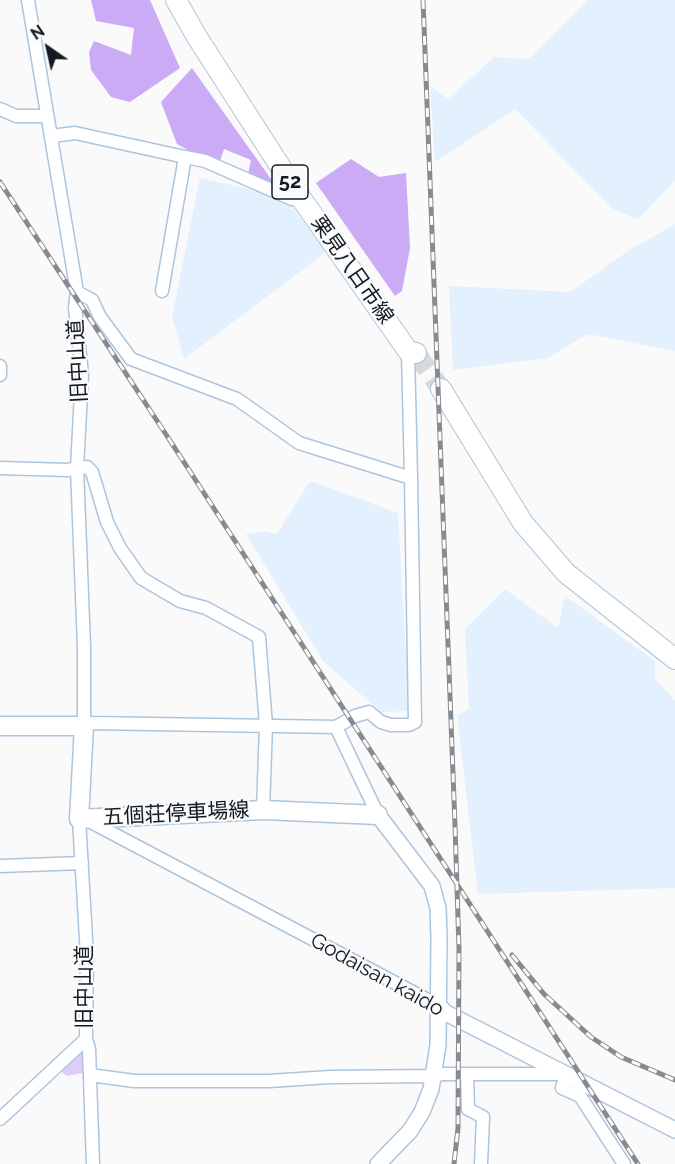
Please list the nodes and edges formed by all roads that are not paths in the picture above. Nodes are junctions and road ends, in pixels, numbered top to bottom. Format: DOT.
graph roads {
  1 [pos="28,0"];
  2 [pos="176,0"];
  3 [pos="0,110"];
  4 [pos="47,116"];
  5 [pos="52,136"];
  6 [pos="185,157"];
  7 [pos="300,197"];
  8 [pos="162,291"];
  9 [pos="77,292"];
  10 [pos="412,352"];
  11 [pos="0,366"];
  12 [pos="0,375"];
  13 [pos="441,389"];
  14 [pos="0,468"];
  15 [pos="77,468"];
  16 [pos="411,478"];
  17 [pos="675,658"];
  18 [pos="266,725"];
  19 [pos="0,726"];
  20 [pos="84,726"];
  21 [pos="336,727"];
  22 [pos="263,810"];
  23 [pos="378,815"];
  24 [pos="79,819"];
  25 [pos="81,863"];
  26 [pos="0,866"];
  27 [pos="439,1006"];
  28 [pos="86,1039"];
  29 [pos="467,1074"];
  30 [pos="566,1074"];
  31 [pos="90,1076"];
  32 [pos="434,1076"];
  33 [pos="0,1119"];
  34 [pos="675,1130"];
  35 [pos="93,1164"];
  36 [pos="378,1164"];
  37 [pos="481,1164"];
  38 [pos="624,1164"];
  1 -- 4 [label="street, 旧中山道"];
  2 -- 7 [label="main road, 栗見八日市線 / 52"];
  3 -- 4 [label="street"];
  4 -- 5 [label="street, 旧中山道"];
  5 -- 6 [label="street"];
  5 -- 9 [label="street, 旧中山道"];
  6 -- 7 [label="street"];
  6 -- 8 [label="street"];
  7 -- 10 [label="main road, 栗見八日市線 / 52"];
  9 -- 15 [label="street, 旧中山道"];
  9 -- 16 [label="street"];
  10 -- 16 [label="street"];
  11 -- 12 [label="street"];
  13 -- 17 [label="main road"];
  14 -- 15 [label="street"];
  15 -- 18 [label="street"];
  15 -- 20 [label="street, 旧中山道"];
  16 -- 21 [label="street"];
  18 -- 20 [label="street"];
  18 -- 21 [label="street"];
  18 -- 22 [label="street"];
  19 -- 20 [label="main road"];
  20 -- 24 [label="main road, 五個荘停車場線"];
  21 -- 23 [label="street"];
  22 -- 23 [label="main road, 五個荘停車場線"];
  22 -- 24 [label="main road, 五個荘停車場線"];
  23 -- 27 [label="street"];
  24 -- 25 [label="street, 旧中山道"];
  24 -- 27 [label="street, Godaisan kaido"];
  25 -- 26 [label="street"];
  25 -- 28 [label="street, 旧中山道"];
  27 -- 30 [label="street, Godaisan kaido"];
  27 -- 32 [label="street"];
  28 -- 31 [label="street"];
  28 -- 33 [label="street, 旧中山道"];
  29 -- 30 [label="street"];
  29 -- 32 [label="street"];
  29 -- 37 [label="street"];
  30 -- 34 [label="street, Godaisan kaido"];
  30 -- 38 [label="street"];
  31 -- 32 [label="street"];
  31 -- 35 [label="street"];
  32 -- 36 [label="street"];
}
